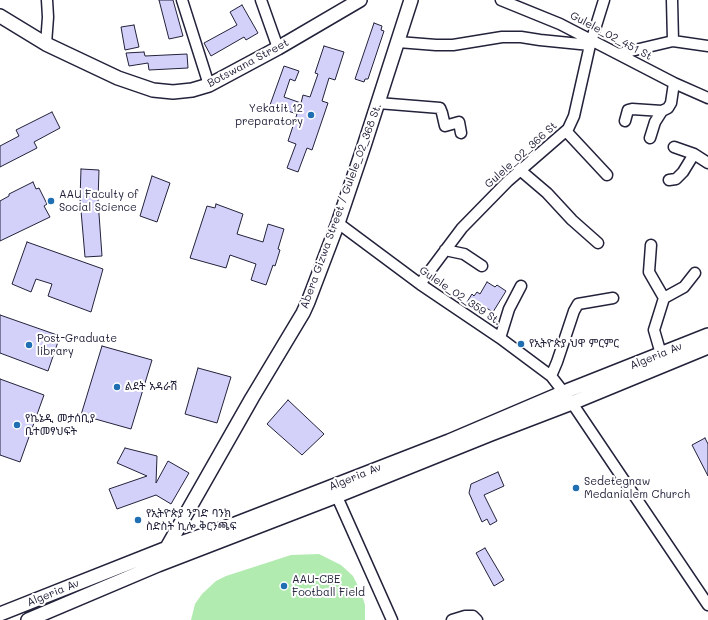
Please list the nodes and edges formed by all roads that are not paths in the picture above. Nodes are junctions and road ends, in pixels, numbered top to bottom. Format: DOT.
graph roads {
  1 [pos="47,0"];
  2 [pos="182,0"];
  3 [pos="261,0"];
  4 [pos="360,0"];
  5 [pos="411,0"];
  6 [pos="501,0"];
  7 [pos="604,0"];
  8 [pos="672,0"];
  9 [pos="0,16"];
  10 [pos="673,41"];
  11 [pos="398,42"];
  12 [pos="590,43"];
  13 [pos="46,44"];
  14 [pos="708,46"];
  15 [pos="278,48"];
  16 [pos="618,54"];
  17 [pos="674,83"];
  18 [pos="209,85"];
  19 [pos="708,98"];
  20 [pos="378,103"];
  21 [pos="662,111"];
  22 [pos="625,121"];
  23 [pos="566,131"];
  24 [pos="461,133"];
  25 [pos="650,138"];
  26 [pos="674,147"];
  27 [pos="694,154"];
  28 [pos="708,163"];
  29 [pos="520,170"];
  30 [pos="607,175"];
  31 [pos="669,180"];
  32 [pos="338,223"];
  33 [pos="598,243"];
  34 [pos="651,245"];
  35 [pos="445,250"];
  36 [pos="482,266"];
  37 [pos="695,274"];
  38 [pos="420,284"];
  39 [pos="520,286"];
  40 [pos="613,298"];
  41 [pos="664,298"];
  42 [pos="708,334"];
  43 [pos="500,338"];
  44 [pos="708,348"];
  45 [pos="661,354"];
  46 [pos="551,376"];
  47 [pos="564,392"];
  48 [pos="572,403"];
  49 [pos="335,491"];
  50 [pos="167,548"];
  51 [pos="158,565"];
  52 [pos="708,605"];
  53 [pos="0,614"];
  54 [pos="28,620"];
  55 [pos="392,620"];
  56 [pos="452,620"];
  57 [pos="478,620"];
  1 -- 13 [label="street"];
  2 -- 18 [label="street"];
  3 -- 15 [label="street"];
  4 -- 15 [label="main road, Botswana Street"];
  5 -- 11 [label="main road, Abera Gizwa Street / Gulele_02_368 St."];
  6 -- 12 [label="street, Gulele_02_451 St"];
  7 -- 12 [label="street, Gulele_02_366 St"];
  8 -- 10 [label="street"];
  9 -- 13 [label="main road, Botswana Street"];
  10 -- 14 [label="street"];
  10 -- 16 [label="street"];
  11 -- 12 [label="street"];
  11 -- 20 [label="main road, Abera Gizwa Street / Gulele_02_368 St."];
  12 -- 16 [label="street, Gulele_02_451 St"];
  12 -- 23 [label="street, Gulele_02_366 St"];
  13 -- 18 [label="main road, Botswana Street"];
  15 -- 18 [label="main road, Botswana Street"];
  16 -- 17 [label="street, Gulele_02_451 St"];
  17 -- 19 [label="street, Gulele_02_451 St"];
  17 -- 21 [label="street"];
  20 -- 24 [label="street"];
  20 -- 32 [label="main road, Abera Gizwa Street / Gulele_02_368 St."];
  21 -- 22 [label="street"];
  21 -- 25 [label="street"];
  23 -- 29 [label="street, Gulele_02_366 St"];
  23 -- 30 [label="street"];
  26 -- 27 [label="street"];
  27 -- 28 [label="street"];
  27 -- 31 [label="street"];
  29 -- 33 [label="street"];
  29 -- 35 [label="street, Gulele_02_366 St"];
  32 -- 38 [label="street, Gulele_02_359 St."];
  32 -- 50 [label="main road, Abera Gizwa Street / Gulele_02_368 St."];
  34 -- 41 [label="street"];
  35 -- 36 [label="street"];
  35 -- 38 [label="street, Gulele_02_366 St"];
  37 -- 41 [label="street"];
  38 -- 43 [label="street, Gulele_02_359 St."];
  39 -- 43 [label="street"];
  40 -- 46 [label="street"];
  41 -- 45 [label="street"];
  42 -- 45 [label="main road, Algeria Av"];
  43 -- 46 [label="street, Gulele_02_359 St."];
  44 -- 48 [label="main road, Algeria Av"];
  45 -- 47 [label="main road, Algeria Av"];
  46 -- 47 [label="street, Gulele_02_359 St."];
  47 -- 48 [label="street, Gulele_02_359 St."];
  47 -- 49 [label="main road, Algeria Av"];
  48 -- 49 [label="main road, Algeria Av"];
  48 -- 52 [label="street, Gulele_02_359 St."];
  49 -- 50 [label="main road, Algeria Av"];
  49 -- 51 [label="main road, Algeria Av"];
  49 -- 55 [label="street"];
  50 -- 51 [label="main road, Abera Gizwa Street / Gulele_02_368 St."];
  50 -- 53 [label="main road, Algeria Av"];
  51 -- 54 [label="main road, Algeria Av"];
  56 -- 57 [label="street"];
}
